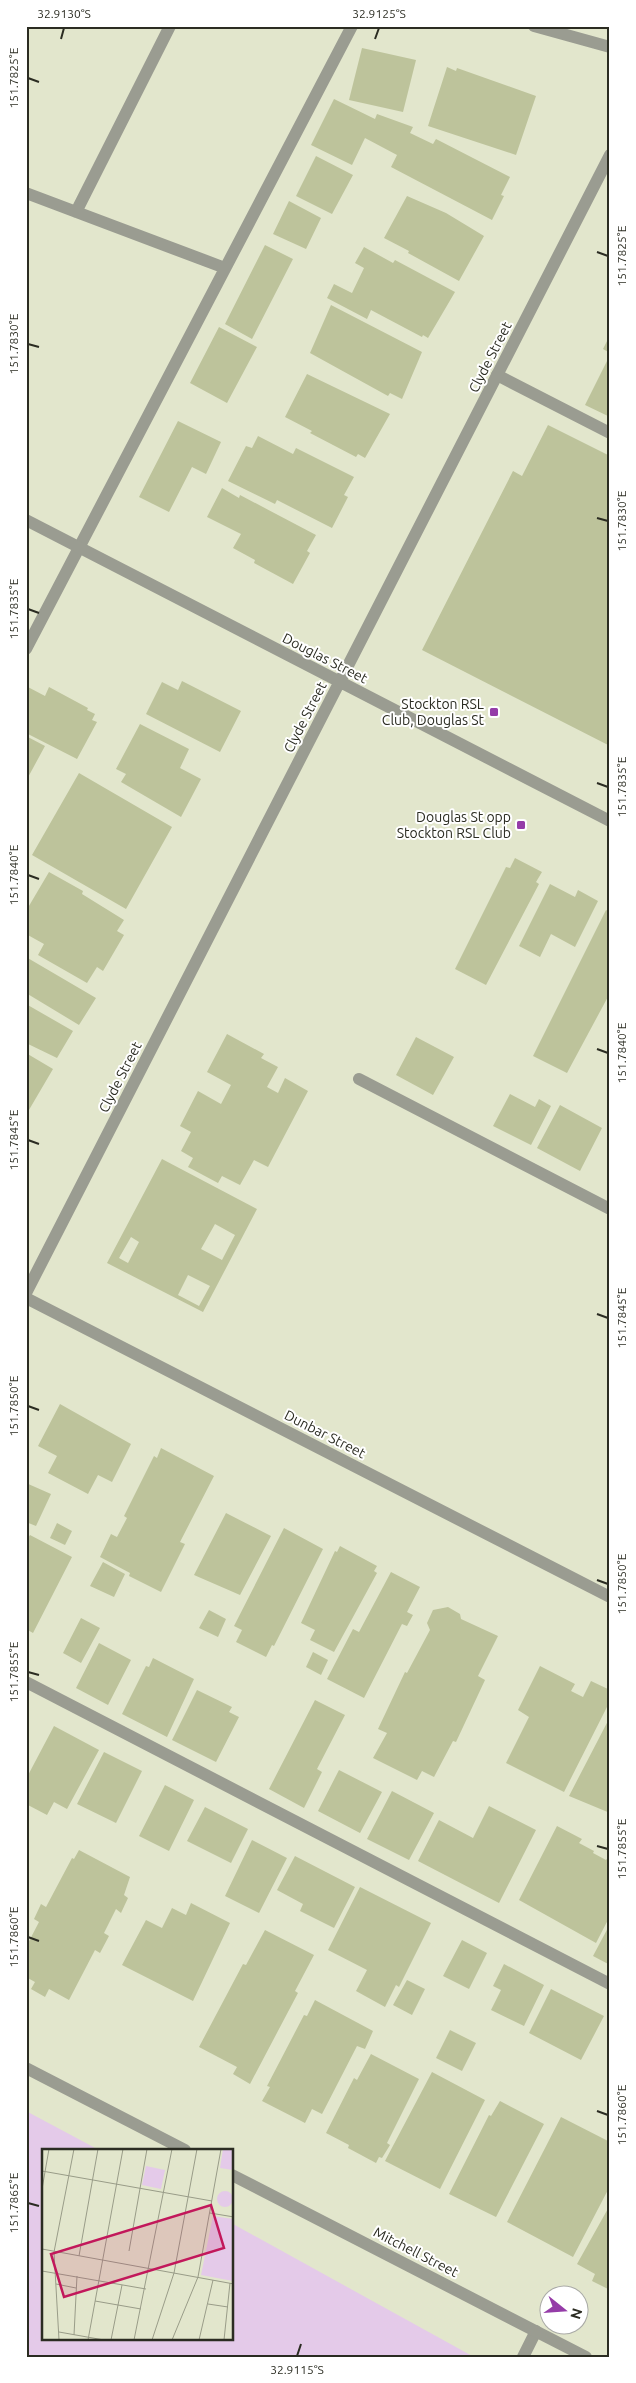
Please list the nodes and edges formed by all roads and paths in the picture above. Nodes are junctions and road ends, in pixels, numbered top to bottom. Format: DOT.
graph roads {
  1 [pos="170,26"];
  2 [pos="352,26"];
  3 [pos="534,26"];
  4 [pos="610,47"];
  5 [pos="610,155"];
  6 [pos="26,193"];
  7 [pos="76,212"];
  8 [pos="226,268"];
  9 [pos="497,375"];
  10 [pos="610,433"];
  11 [pos="26,520"];
  12 [pos="79,548"];
  13 [pos="26,649"];
  14 [pos="339,682"];
  15 [pos="610,822"];
  16 [pos="359,1079"];
  17 [pos="610,1209"];
  18 [pos="26,1293"];
  19 [pos="26,1298"];
  20 [pos="610,1597"];
  21 [pos="26,1682"];
  22 [pos="610,1984"];
  23 [pos="26,2068"];
  24 [pos="184,2149"];
  25 [pos="234,2176"];
  26 [pos="536,2331"];
  27 [pos="523,2357"];
  28 [pos="586,2357"];
  1 -- 7 [label="street"];
  2 -- 8 [label="street"];
  3 -- 4 [label="street"];
  5 -- 9 [label="street, Clyde Street"];
  6 -- 7 [label="street"];
  7 -- 8 [label="street"];
  8 -- 12 [label="street"];
  9 -- 10 [label="street"];
  9 -- 14 [label="street, Clyde Street"];
  11 -- 12 [label="street, Douglas Street"];
  12 -- 13 [label="street"];
  12 -- 14 [label="street, Douglas Street"];
  14 -- 15 [label="street, Douglas Street"];
  14 -- 18 [label="street, Clyde Street"];
  16 -- 17 [label="street"];
  19 -- 20 [label="street, Dunbar Street"];
  21 -- 22 [label="street"];
  23 -- 24 [label="street"];
  25 -- 26 [label="street, Mitchell Street"];
  26 -- 27 [label="street"];
  26 -- 28 [label="street, Mitchell Street"];
}
